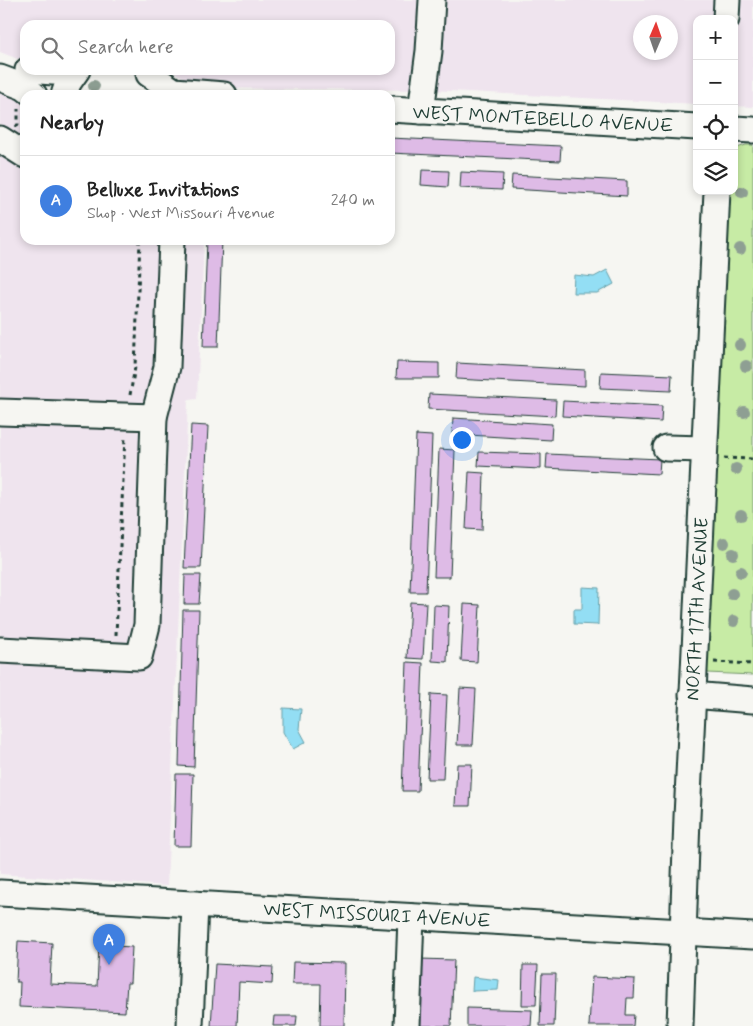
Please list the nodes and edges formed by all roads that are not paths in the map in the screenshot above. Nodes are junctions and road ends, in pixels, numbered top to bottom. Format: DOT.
graph roads {
  1 [pos="432,0"];
  2 [pos="727,0"];
  3 [pos="726,15"];
  4 [pos="0,61"];
  5 [pos="20,68"];
  6 [pos="74,75"];
  7 [pos="0,78"];
  8 [pos="150,80"];
  9 [pos="28,90"];
  10 [pos="66,90"];
  11 [pos="172,90"];
  12 [pos="395,109"];
  13 [pos="421,111"];
  14 [pos="693,127"];
  15 [pos="738,129"];
  16 [pos="753,130"];
  17 [pos="0,139"];
  18 [pos="20,152"];
  19 [pos="717,195"];
  20 [pos="172,245"];
  21 [pos="0,412"];
  22 [pos="154,417"];
  23 [pos="666,448"];
  24 [pos="712,453"];
  25 [pos="0,650"];
  26 [pos="692,696"];
  27 [pos="753,700"];
  28 [pos="0,893"];
  29 [pos="195,904"];
  30 [pos="411,916"];
  31 [pos="683,933"];
  32 [pos="753,936"];
  33 [pos="190,1026"];
  34 [pos="406,1026"];
  35 [pos="680,1026"];
  1 -- 13 [label="street"];
  2 -- 3 [label="street"];
  4 -- 5 [label="street"];
  6 -- 10 [label="street"];
  7 -- 9 [label="street"];
  8 -- 11 [label="street"];
  12 -- 13 [label="street, WEST MONTEBELLO AVENUE"];
  13 -- 14 [label="street, WEST MONTEBELLO AVENUE"];
  15 -- 16 [label="street"];
  17 -- 18 [label="street"];
  19 -- 24 [label="street, NORTH 17TH AVENUE"];
  20 -- 22 [label="street"];
  21 -- 22 [label="street"];
  22 -- 25 [label="street"];
  23 -- 24 [label="street"];
  24 -- 26 [label="street, NORTH 17TH AVENUE"];
  26 -- 27 [label="street"];
  26 -- 31 [label="street, NORTH 17TH AVENUE"];
  28 -- 29 [label="street, WEST MISSOURI AVENUE"];
  29 -- 30 [label="street, WEST MISSOURI AVENUE"];
  29 -- 33 [label="street"];
  30 -- 31 [label="street, WEST MISSOURI AVENUE"];
  30 -- 34 [label="street"];
  31 -- 32 [label="street, WEST MISSOURI AVENUE"];
  31 -- 35 [label="street, NORTH 17TH AVENUE"];
}
